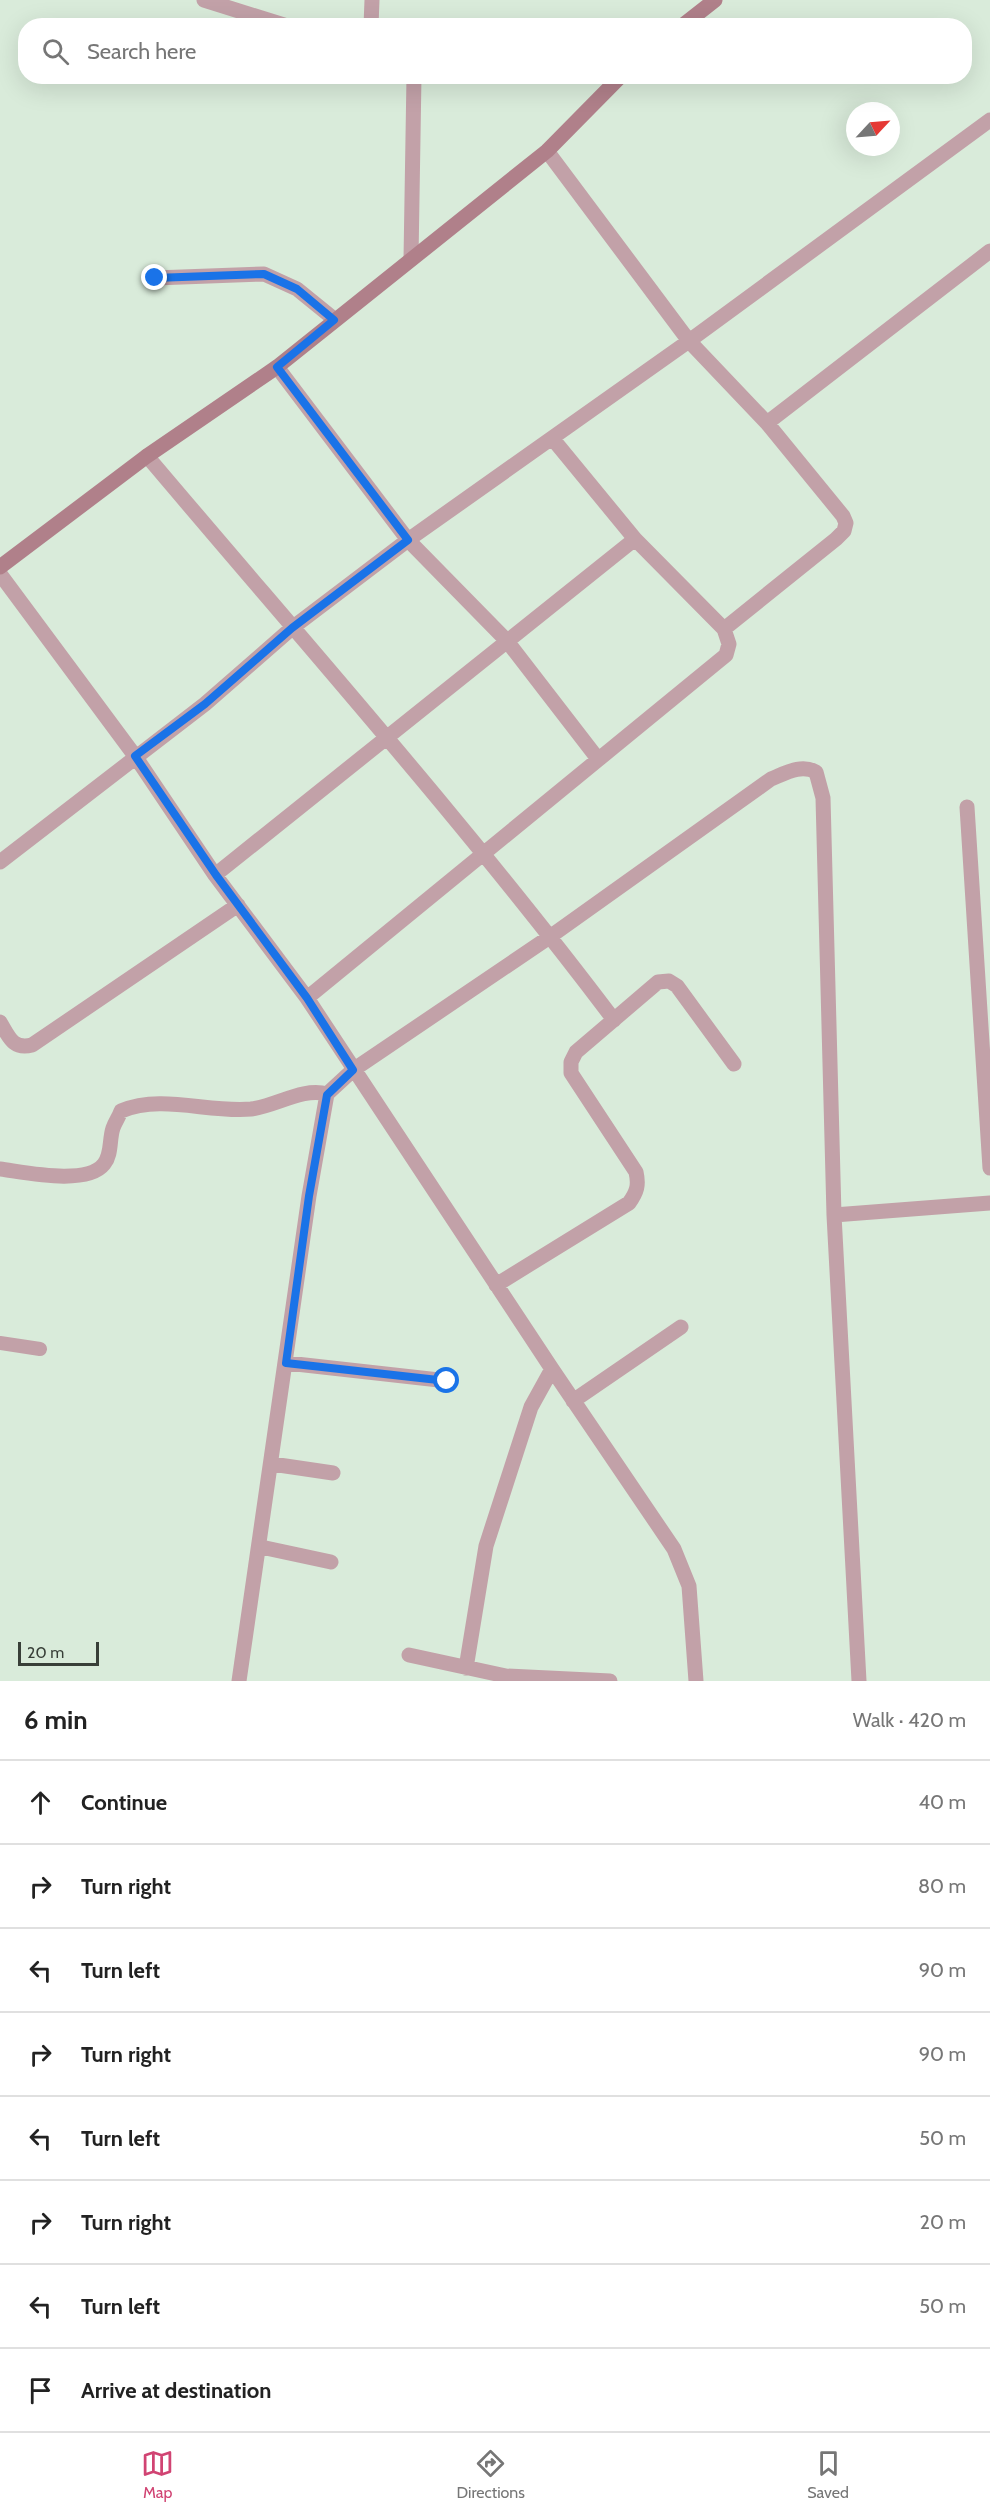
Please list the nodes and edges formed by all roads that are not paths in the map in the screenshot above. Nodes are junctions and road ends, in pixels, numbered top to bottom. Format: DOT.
graph roads {
  1 [pos="204,0"];
  2 [pos="372,0"];
  3 [pos="715,0"];
  4 [pos="237,5"];
  5 [pos="268,18"];
  6 [pos="371,18"];
  7 [pos="691,18"];
  8 [pos="414,84"];
  9 [pos="613,84"];
  10 [pos="990,120"];
  11 [pos="547,151"];
  12 [pos="990,251"];
  13 [pos="411,259"];
  14 [pos="155,278"];
  15 [pos="334,320"];
  16 [pos="689,341"];
  17 [pos="277,367"];
  18 [pos="767,423"];
  19 [pos="552,438"];
  20 [pos="147,456"];
  21 [pos="635,539"];
  22 [pos="408,540"];
  23 [pos="0,567"];
  24 [pos="0,574"];
  25 [pos="292,628"];
  26 [pos="724,629"];
  27 [pos="507,642"];
  28 [pos="388,739"];
  29 [pos="135,756"];
  30 [pos="598,759"];
  31 [pos="966,807"];
  32 [pos="482,854"];
  33 [pos="0,862"];
  34 [pos="216,875"];
  35 [pos="238,906"];
  36 [pos="551,936"];
  37 [pos="307,998"];
  38 [pos="614,1020"];
  39 [pos="0,1022"];
  40 [pos="734,1064"];
  41 [pos="353,1070"];
  42 [pos="327,1095"];
  43 [pos="990,1168"];
  44 [pos="0,1169"];
  45 [pos="990,1203"];
  46 [pos="834,1215"];
  47 [pos="496,1285"];
  48 [pos="681,1327"];
  49 [pos="0,1343"];
  50 [pos="40,1349"];
  51 [pos="286,1363"];
  52 [pos="552,1369"];
  53 [pos="447,1381"];
  54 [pos="573,1401"];
  55 [pos="272,1464"];
  56 [pos="333,1473"];
  57 [pos="261,1547"];
  58 [pos="331,1563"];
  59 [pos="409,1655"];
  60 [pos="466,1668"];
  61 [pos="239,1681"];
  62 [pos="610,1681"];
  63 [pos="696,1681"];
  64 [pos="859,1681"];
  1 -- 4 [label="street"];
  2 -- 6 [label="street"];
  3 -- 7 [label="main road"];
  4 -- 5 [label="street"];
  8 -- 13 [label="street"];
  9 -- 11 [label="main road"];
  10 -- 16 [label="street"];
  11 -- 13 [label="main road"];
  11 -- 16 [label="street"];
  12 -- 18 [label="street"];
  13 -- 15 [label="main road"];
  14 -- 15 [label="street"];
  15 -- 17 [label="main road"];
  16 -- 18 [label="street"];
  16 -- 19 [label="street"];
  17 -- 20 [label="main road"];
  17 -- 22 [label="street"];
  18 -- 26 [label="street"];
  19 -- 21 [label="street"];
  19 -- 22 [label="street"];
  20 -- 23 [label="main road"];
  20 -- 25 [label="street"];
  21 -- 26 [label="street"];
  21 -- 27 [label="street"];
  22 -- 25 [label="street"];
  22 -- 27 [label="street"];
  24 -- 29 [label="street"];
  25 -- 28 [label="street"];
  25 -- 29 [label="street"];
  26 -- 30 [label="street"];
  27 -- 28 [label="street"];
  27 -- 30 [label="street"];
  28 -- 32 [label="street"];
  28 -- 34 [label="street"];
  29 -- 33 [label="street"];
  29 -- 34 [label="street"];
  30 -- 32 [label="street"];
  31 -- 43 [label="street"];
  32 -- 36 [label="street"];
  32 -- 37 [label="street"];
  34 -- 35 [label="street"];
  35 -- 37 [label="street"];
  35 -- 39 [label="street"];
  36 -- 38 [label="street"];
  36 -- 41 [label="street"];
  36 -- 46 [label="street"];
  37 -- 41 [label="street"];
  38 -- 40 [label="street"];
  38 -- 47 [label="street"];
  41 -- 42 [label="street"];
  41 -- 47 [label="street"];
  42 -- 44 [label="street"];
  42 -- 51 [label="street"];
  45 -- 46 [label="street"];
  46 -- 64 [label="street"];
  47 -- 52 [label="street"];
  48 -- 54 [label="street"];
  49 -- 50 [label="lane"];
  51 -- 53 [label="street"];
  51 -- 55 [label="street"];
  52 -- 54 [label="street"];
  52 -- 60 [label="street"];
  54 -- 63 [label="street"];
  55 -- 56 [label="street"];
  55 -- 57 [label="street"];
  57 -- 58 [label="street"];
  57 -- 61 [label="street"];
  59 -- 60 [label="street"];
  60 -- 62 [label="street"];
}
